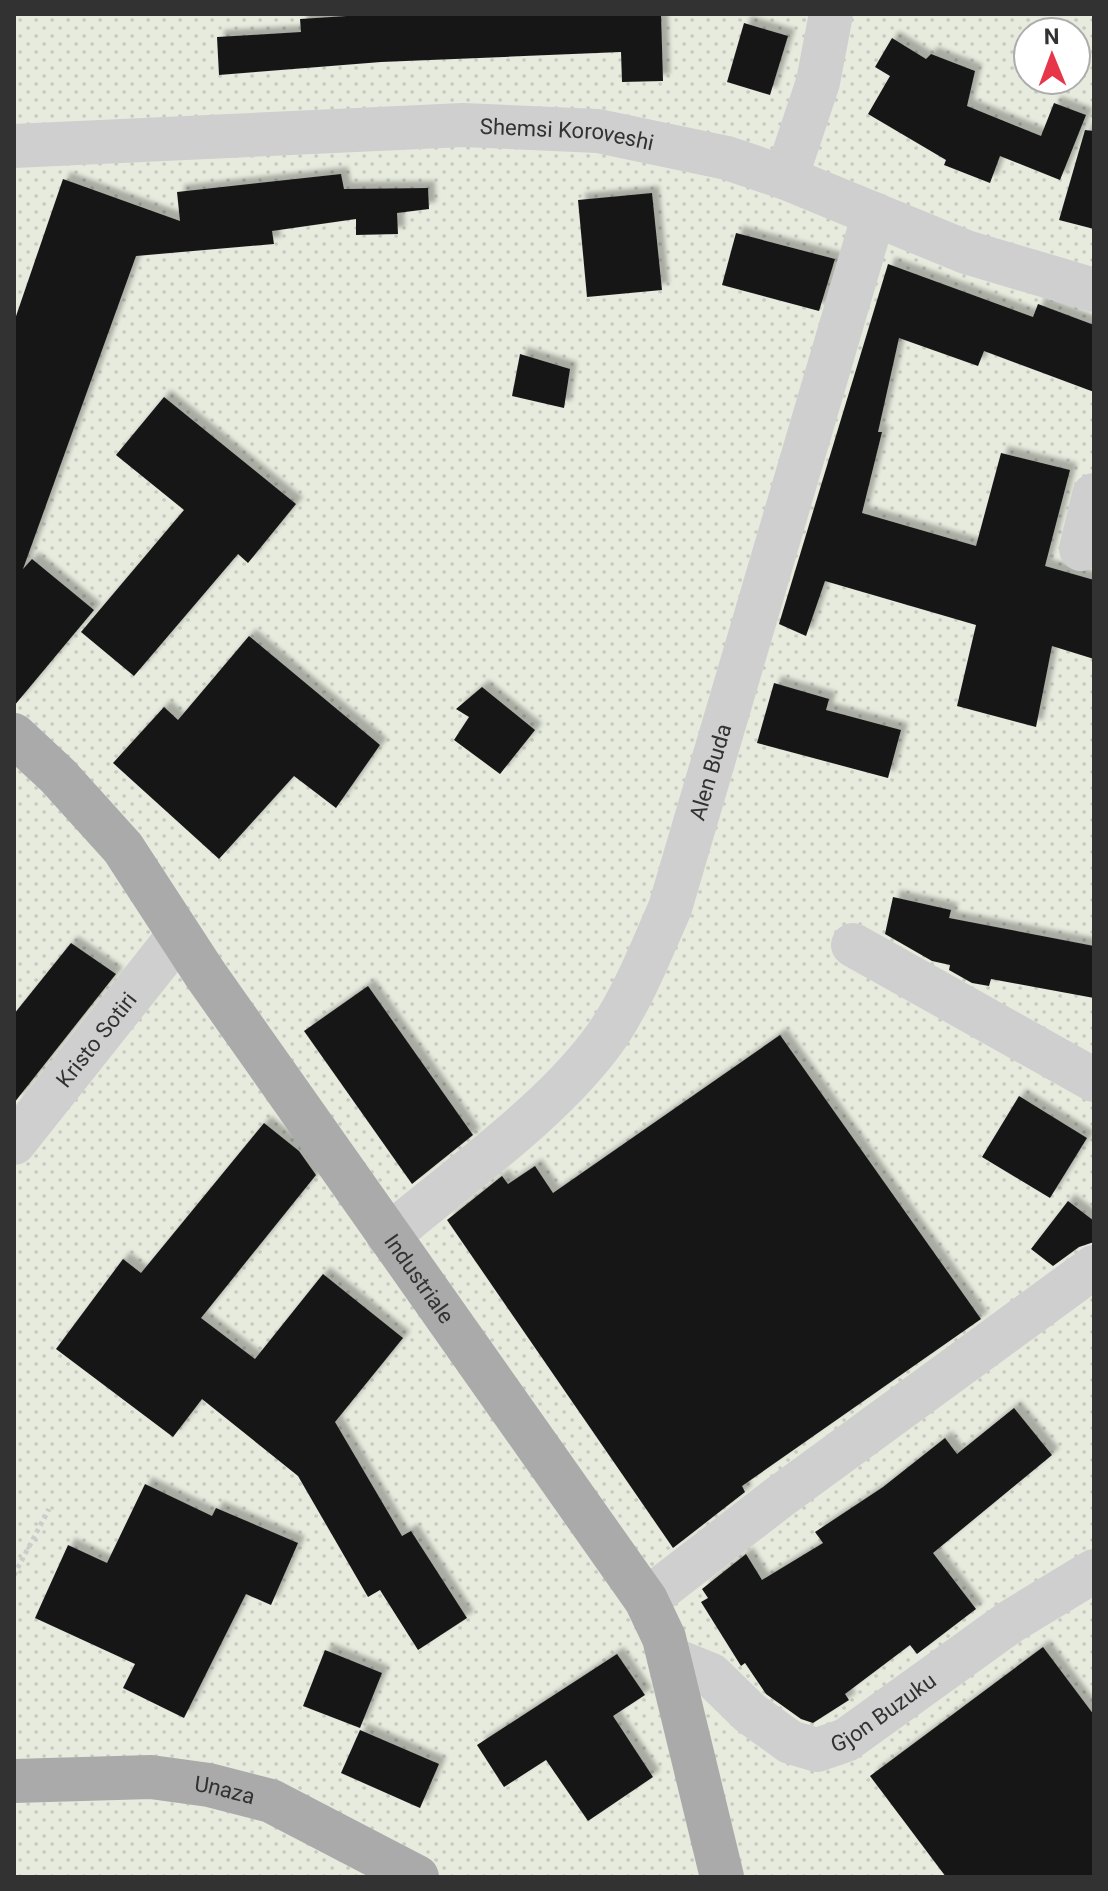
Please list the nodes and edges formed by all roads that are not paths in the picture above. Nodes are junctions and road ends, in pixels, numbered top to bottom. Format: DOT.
graph roads {
  1 [pos="831,14"];
  2 [pos="14,146"];
  3 [pos="786,178"];
  4 [pos="874,214"];
  5 [pos="1094,290"];
  6 [pos="1094,495"];
  7 [pos="1081,549"];
  8 [pos="14,735"];
  9 [pos="179,935"];
  10 [pos="853,945"];
  11 [pos="1094,1080"];
  12 [pos="14,1143"];
  13 [pos="388,1236"];
  14 [pos="1094,1267"];
  15 [pos="1094,1571"];
  16 [pos="646,1600"];
  17 [pos="669,1658"];
  18 [pos="14,1781"];
  19 [pos="417,1877"];
  20 [pos="722,1877"];
  1 -- 3 [label="street"];
  2 -- 3 [label="street, Shemsi Koroveshi"];
  3 -- 4 [label="street, Shemsi Koroveshi"];
  4 -- 5 [label="street, Shemsi Koroveshi"];
  4 -- 13 [label="street, Alen Buda"];
  6 -- 7 [label="street"];
  8 -- 9 [label="main road, Industriale"];
  9 -- 12 [label="street, Kristo Sotiri"];
  9 -- 13 [label="main road, Industriale"];
  10 -- 11 [label="street"];
  13 -- 16 [label="main road, Industriale"];
  14 -- 16 [label="street"];
  15 -- 17 [label="street, Gjon Buzuku"];
  16 -- 17 [label="main road, Industriale"];
  17 -- 20 [label="main road, Industriale"];
  18 -- 19 [label="main road, Unaza"];
}
